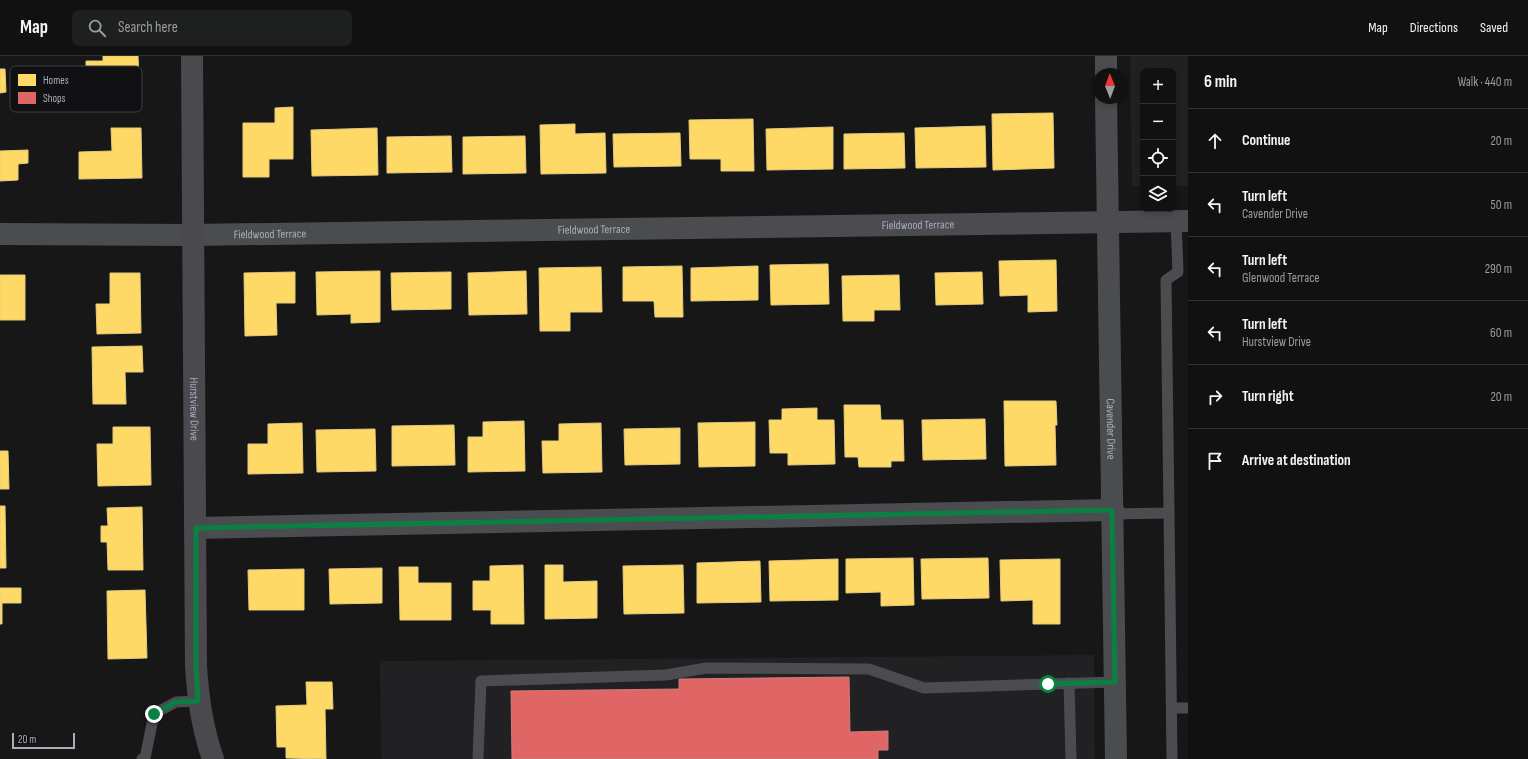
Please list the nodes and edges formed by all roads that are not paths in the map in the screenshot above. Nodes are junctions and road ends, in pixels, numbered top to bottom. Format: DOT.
graph roads {
  1 [pos="192,56"];
  2 [pos="1106,56"];
  3 [pos="1106,68"];
  4 [pos="1106,104"];
  5 [pos="1182,221"];
  6 [pos="1108,222"];
  7 [pos="0,234"];
  8 [pos="192,235"];
  9 [pos="1183,272"];
  10 [pos="1113,512"];
  11 [pos="1169,513"];
  12 [pos="196,528"];
  13 [pos="1115,682"];
  14 [pos="1069,683"];
  15 [pos="198,701"];
  16 [pos="1172,708"];
  17 [pos="1188,708"];
  18 [pos="142,759"];
  19 [pos="213,759"];
  20 [pos="478,759"];
  21 [pos="1071,759"];
  22 [pos="1116,759"];
  23 [pos="1172,759"];
  1 -- 8 [label="street, Hurstview Drive"];
  2 -- 3 [label="street"];
  4 -- 6 [label="street, Cavender Drive"];
  5 -- 6 [label="street, Fieldwood Terrace"];
  5 -- 9 [label="lane"];
  6 -- 8 [label="street, Fieldwood Terrace"];
  6 -- 10 [label="street, Cavender Drive"];
  7 -- 8 [label="street, Fieldwood Terrace"];
  8 -- 12 [label="street, Hurstview Drive"];
  9 -- 11 [label="lane"];
  10 -- 11 [label="lane"];
  10 -- 12 [label="street"];
  10 -- 13 [label="street, Cavender Drive"];
  11 -- 16 [label="lane"];
  12 -- 15 [label="street, Hurstview Drive"];
  13 -- 14 [label="lane"];
  13 -- 22 [label="street, Cavender Drive"];
  14 -- 20 [label="lane"];
  14 -- 21 [label="lane"];
  15 -- 18 [label="lane"];
  15 -- 19 [label="street, Hurstview Drive"];
  16 -- 17 [label="lane"];
  16 -- 23 [label="lane"];
}
